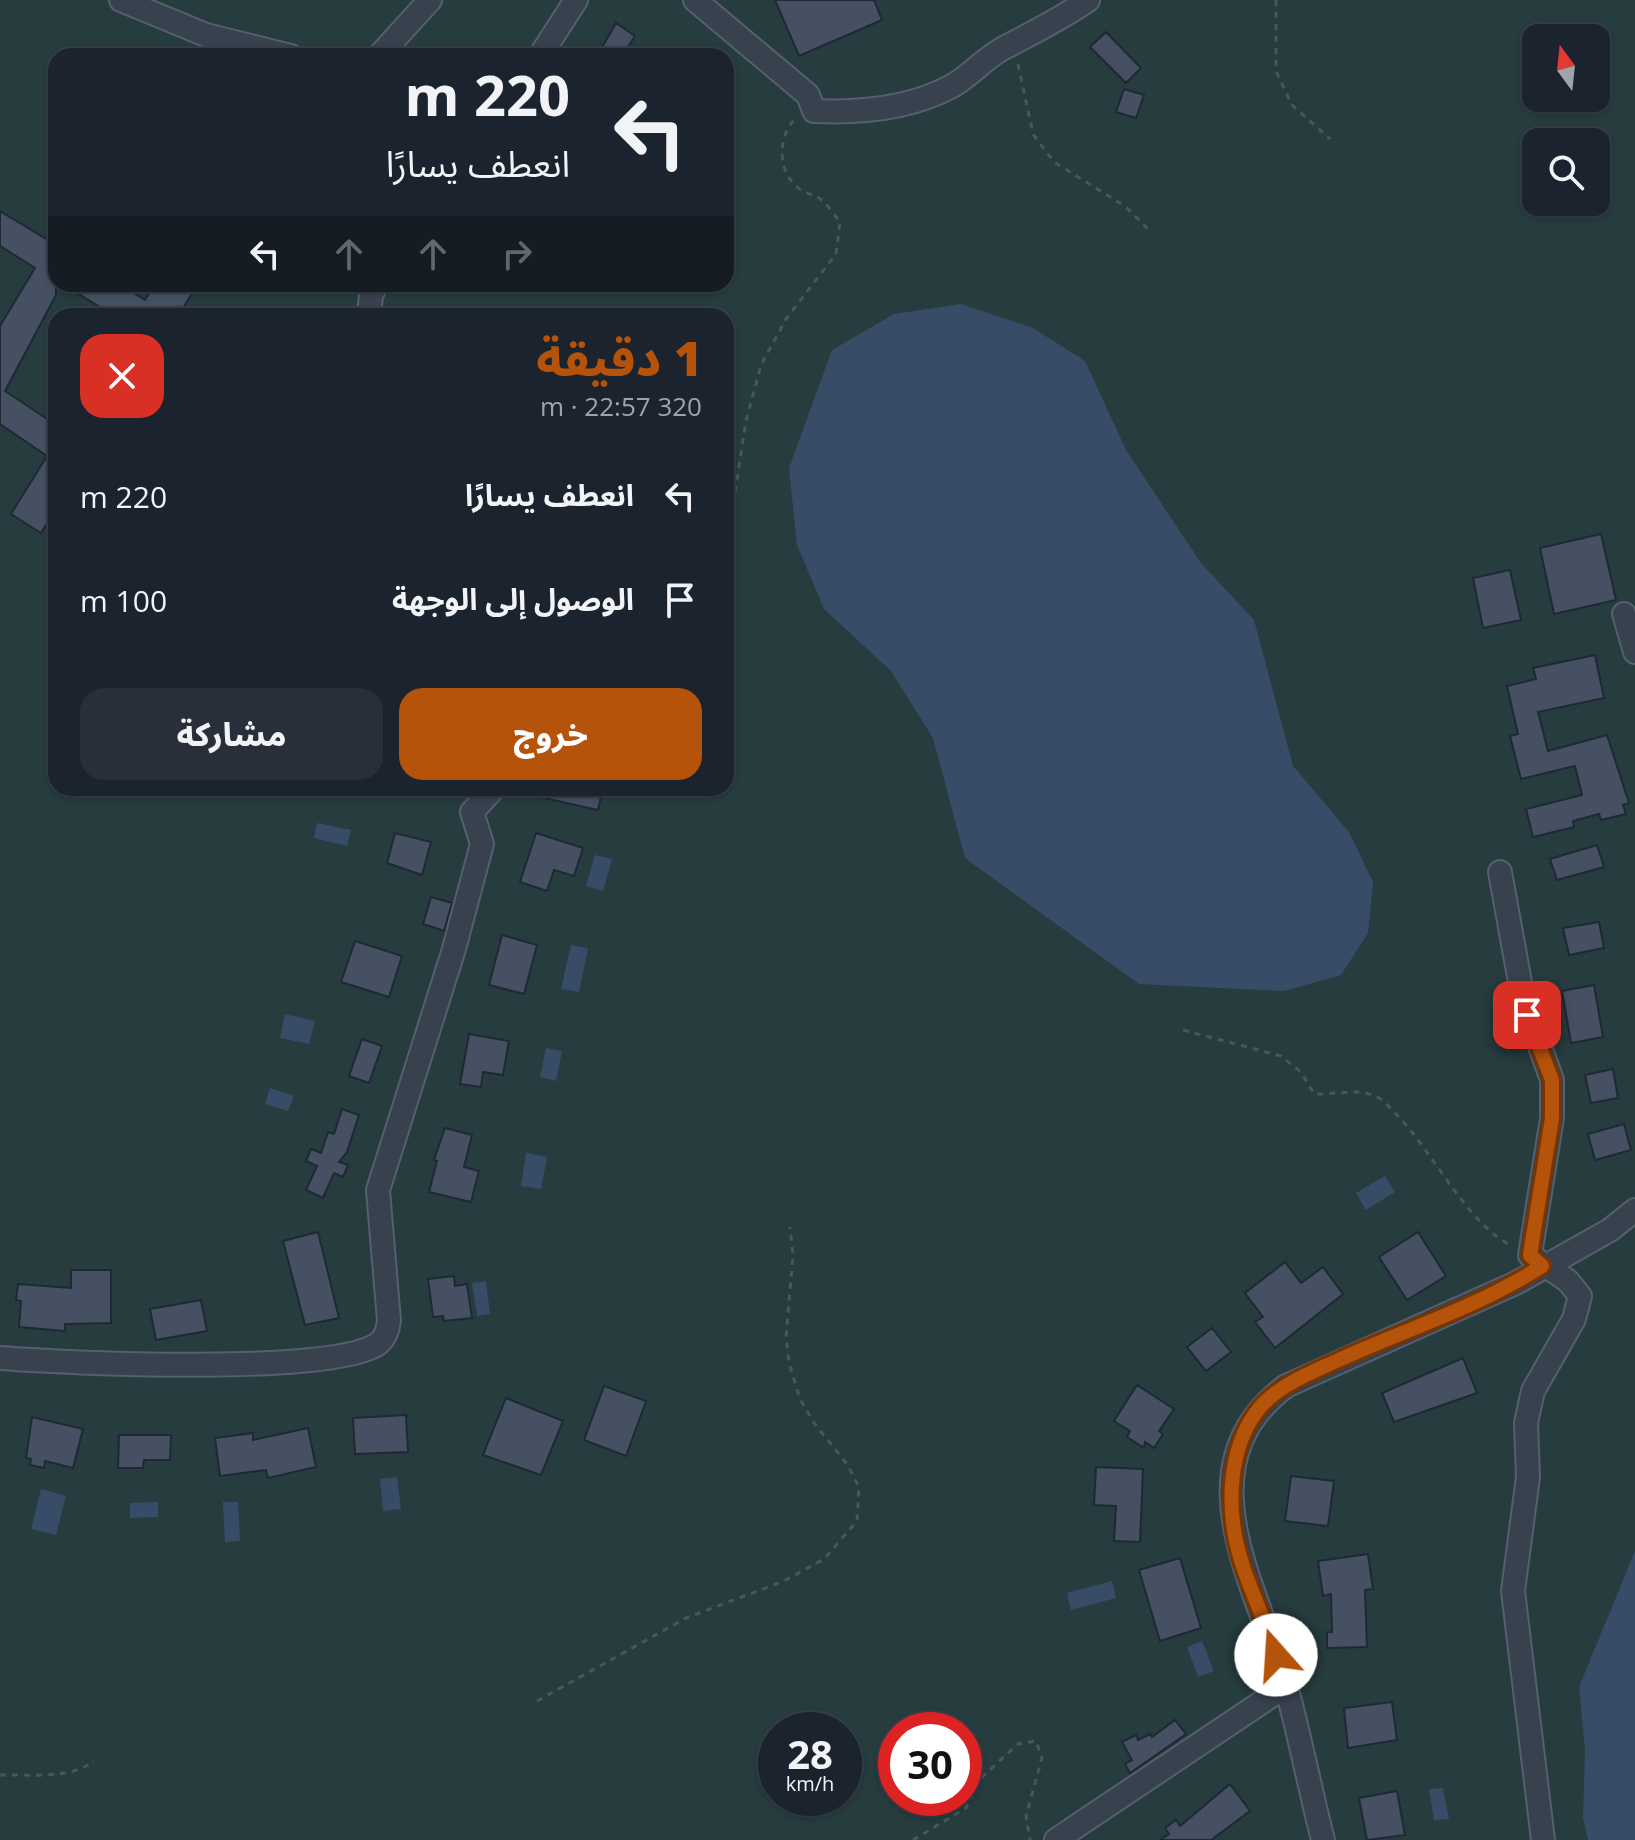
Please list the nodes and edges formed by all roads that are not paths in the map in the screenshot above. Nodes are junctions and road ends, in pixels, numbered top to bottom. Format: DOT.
graph roads {
  1 [pos="121,0"];
  2 [pos="430,0"];
  3 [pos="576,0"];
  4 [pos="695,0"];
  5 [pos="1088,0"];
  6 [pos="259,48"];
  7 [pos="386,48"];
  8 [pos="545,48"];
  9 [pos="1624,614"];
  10 [pos="1635,652"];
  11 [pos="487,796"];
  12 [pos="1500,872"];
  13 [pos="1635,1210"];
  14 [pos="1536,1261"];
  15 [pos="0,1358"];
  16 [pos="1286,1686"];
  17 [pos="1056,1840"];
  18 [pos="1323,1840"];
  19 [pos="1543,1840"];
  1 -- 6 [label="street"];
  2 -- 7 [label="street"];
  3 -- 8 [label="street"];
  4 -- 5 [label="street"];
  9 -- 10 [label="street"];
  11 -- 15 [label="street"];
  12 -- 14 [label="street"];
  13 -- 14 [label="street"];
  14 -- 16 [label="street"];
  14 -- 19 [label="street"];
  16 -- 17 [label="street"];
  16 -- 18 [label="street"];
}
